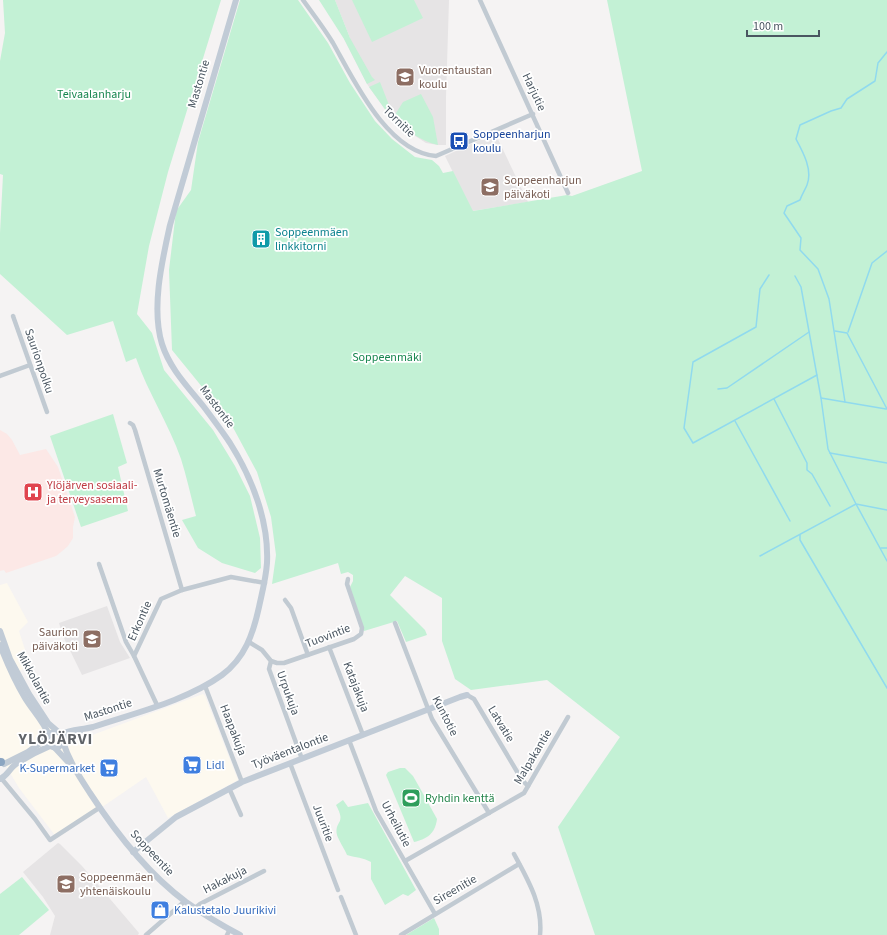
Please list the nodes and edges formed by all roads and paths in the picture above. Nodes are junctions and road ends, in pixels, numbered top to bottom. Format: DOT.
graph roads {
  1 [pos="236,0"];
  2 [pos="303,0"];
  3 [pos="480,0"];
  4 [pos="533,114"];
  5 [pos="568,193"];
  6 [pos="13,316"];
  7 [pos="30,365"];
  8 [pos="0,376"];
  9 [pos="47,412"];
  10 [pos="130,423"];
  11 [pos="99,564"];
  12 [pos="348,579"];
  13 [pos="265,583"];
  14 [pos="182,590"];
  15 [pos="285,600"];
  16 [pos="395,623"];
  17 [pos="0,631"];
  18 [pos="249,642"];
  19 [pos="1,644"];
  20 [pos="329,647"];
  21 [pos="308,655"];
  22 [pos="134,656"];
  23 [pos="271,660"];
  24 [pos="205,686"];
  25 [pos="467,695"];
  26 [pos="157,705"];
  27 [pos="429,709"];
  28 [pos="568,717"];
  29 [pos="363,735"];
  30 [pos="48,736"];
  31 [pos="61,737"];
  32 [pos="349,740"];
  33 [pos="53,747"];
  34 [pos="302,759"];
  35 [pos="1,763"];
  36 [pos="290,763"];
  37 [pos="71,764"];
  38 [pos="7,772"];
  39 [pos="1,779"];
  40 [pos="242,782"];
  41 [pos="528,786"];
  42 [pos="229,788"];
  43 [pos="99,808"];
  44 [pos="489,813"];
  45 [pos="241,816"];
  46 [pos="133,852"];
  47 [pos="514,854"];
  48 [pos="405,861"];
  49 [pos="519,864"];
  50 [pos="264,872"];
  51 [pos="338,890"];
  52 [pos="341,898"];
  53 [pos="185,901"];
  54 [pos="195,908"];
  55 [pos="435,914"];
  56 [pos="229,932"];
  57 [pos="146,935"];
  58 [pos="240,935"];
  59 [pos="356,935"];
  60 [pos="401,935"];
  61 [pos="540,935"];
  1 -- 13 [label="main road, Mastontie"];
  2 -- 4 [label="street, Tornitie"];
  3 -- 4 [label="street, Harjutie"];
  4 -- 5 [label="street, Harjutie"];
  6 -- 7 [label="street, Saurionpolku"];
  7 -- 8 [label="street"];
  7 -- 9 [label="street, Saurionpolku"];
  10 -- 14 [label="street, Murtomäentie"];
  11 -- 22 [label="street"];
  12 -- 20 [label="street, Tuovintie"];
  13 -- 14 [label="street, Erkontie"];
  13 -- 18 [label="main road, Mastontie"];
  14 -- 22 [label="street, Erkontie"];
  15 -- 21 [label="street"];
  16 -- 27 [label="street, Kuntotie"];
  17 -- 19 [label="main road, Mikkolantie"];
  18 -- 23 [label="street, Urpukuja"];
  18 -- 24 [label="main road, Mastontie"];
  19 -- 30 [label="main road, Mikkolantie"];
  19 -- 31 [label="main road, Mikkolantie"];
  20 -- 21 [label="street, Tuovintie"];
  20 -- 29 [label="street, Katajakuja"];
  21 -- 23 [label="street, Tuovintie"];
  22 -- 26 [label="street, Erkontie"];
  23 -- 34 [label="street, Urpukuja"];
  24 -- 26 [label="main road, Mastontie"];
  24 -- 40 [label="street, Haapakuja"];
  25 -- 27 [label="main road, Työväentalontie"];
  25 -- 41 [label="street, Latvatie"];
  26 -- 31 [label="main road, Mastontie"];
  27 -- 29 [label="main road, Työväentalontie"];
  27 -- 44 [label="street, Kuntotie"];
  28 -- 41 [label="street, Malpakantie"];
  29 -- 32 [label="main road, Työväentalontie"];
  30 -- 31 [label="main road"];
  30 -- 33 [label="main road"];
  30 -- 35 [label="main road"];
  31 -- 33 [label="main road"];
  31 -- 37 [label="main road, Soppeentie"];
  32 -- 34 [label="main road, Työväentalontie"];
  32 -- 48 [label="street, Urheilutie"];
  33 -- 37 [label="main road, Soppeentie"];
  33 -- 38 [label="main road"];
  34 -- 36 [label="main road, Työväentalontie"];
  35 -- 38 [label="main road"];
  36 -- 40 [label="main road, Työväentalontie"];
  36 -- 51 [label="street, Juuritie"];
  37 -- 43 [label="main road, Soppeentie"];
  38 -- 39 [label="main road"];
  39 -- 43 [label="street"];
  40 -- 42 [label="main road, Työväentalontie"];
  41 -- 44 [label="street, Malpakantie"];
  42 -- 45 [label="street"];
  42 -- 46 [label="main road, Työväentalontie"];
  43 -- 46 [label="main road, Soppeentie"];
  44 -- 48 [label="street, Malpakantie"];
  46 -- 53 [label="main road, Soppeentie"];
  47 -- 49 [label="street"];
  48 -- 55 [label="street, Urheilutie"];
  49 -- 55 [label="street, Sireenitie"];
  49 -- 61 [label="street"];
  50 -- 54 [label="street, Hakakuja"];
  52 -- 59 [label="street"];
  53 -- 54 [label="main road, Soppeentie"];
  53 -- 57 [label="street"];
  54 -- 56 [label="main road, Soppeentie"];
  55 -- 60 [label="street, Sireenitie"];
  56 -- 58 [label="main road, Soppeentie"];
}
